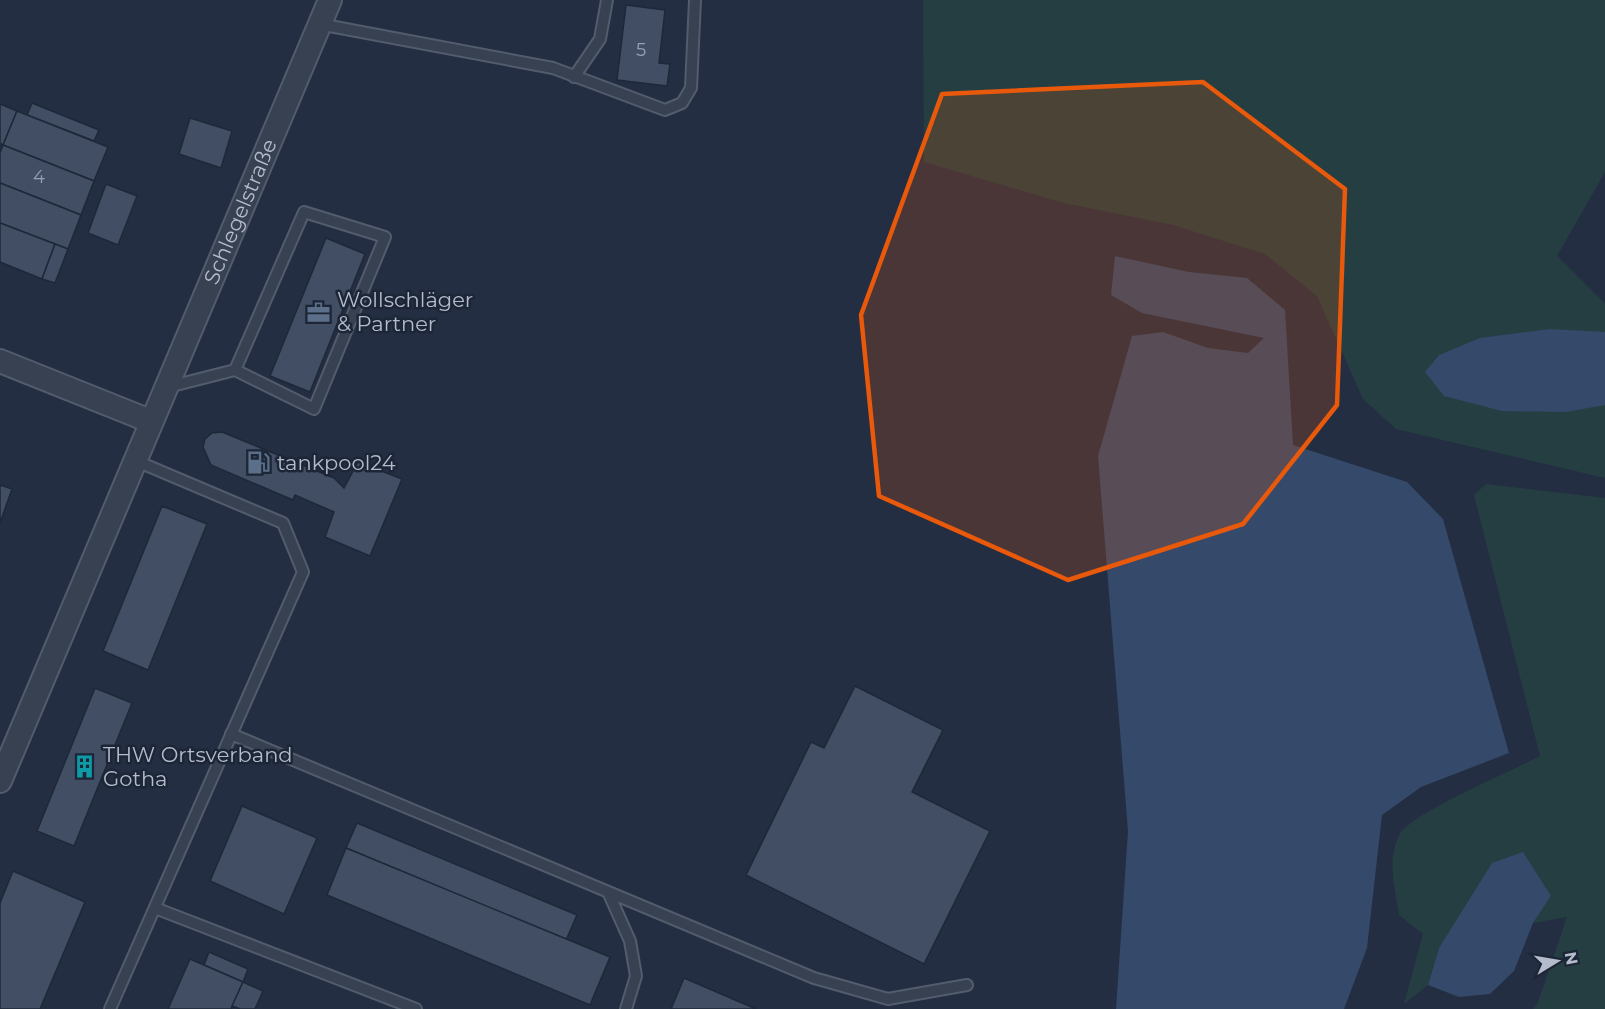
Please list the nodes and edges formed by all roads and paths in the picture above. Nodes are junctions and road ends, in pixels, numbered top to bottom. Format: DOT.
graph roads {
  1 [pos="330,0"];
  2 [pos="607,0"];
  3 [pos="695,0"];
  4 [pos="319,24"];
  5 [pos="574,77"];
  6 [pos="0,361"];
  7 [pos="236,370"];
  8 [pos="164,388"];
  9 [pos="150,422"];
  10 [pos="134,460"];
  11 [pos="231,734"];
  12 [pos="0,781"];
  13 [pos="609,894"];
  14 [pos="154,909"];
  15 [pos="967,985"];
  16 [pos="110,1009"];
  17 [pos="416,1009"];
  18 [pos="626,1009"];
  1 -- 4 [label="street, Schlegelstraße"];
  2 -- 5 [label="lane"];
  3 -- 5 [label="lane"];
  4 -- 5 [label="lane"];
  4 -- 8 [label="street, Schlegelstraße"];
  6 -- 9 [label="street"];
  7 -- 7 [label="lane"];
  7 -- 8 [label="lane"];
  8 -- 9 [label="street, Schlegelstraße"];
  9 -- 10 [label="street, Schlegelstraße"];
  10 -- 11 [label="lane"];
  10 -- 12 [label="street, Schlegelstraße"];
  11 -- 13 [label="lane"];
  11 -- 14 [label="lane"];
  13 -- 15 [label="lane"];
  13 -- 18 [label="lane"];
  14 -- 16 [label="lane"];
  14 -- 17 [label="lane"];
}
